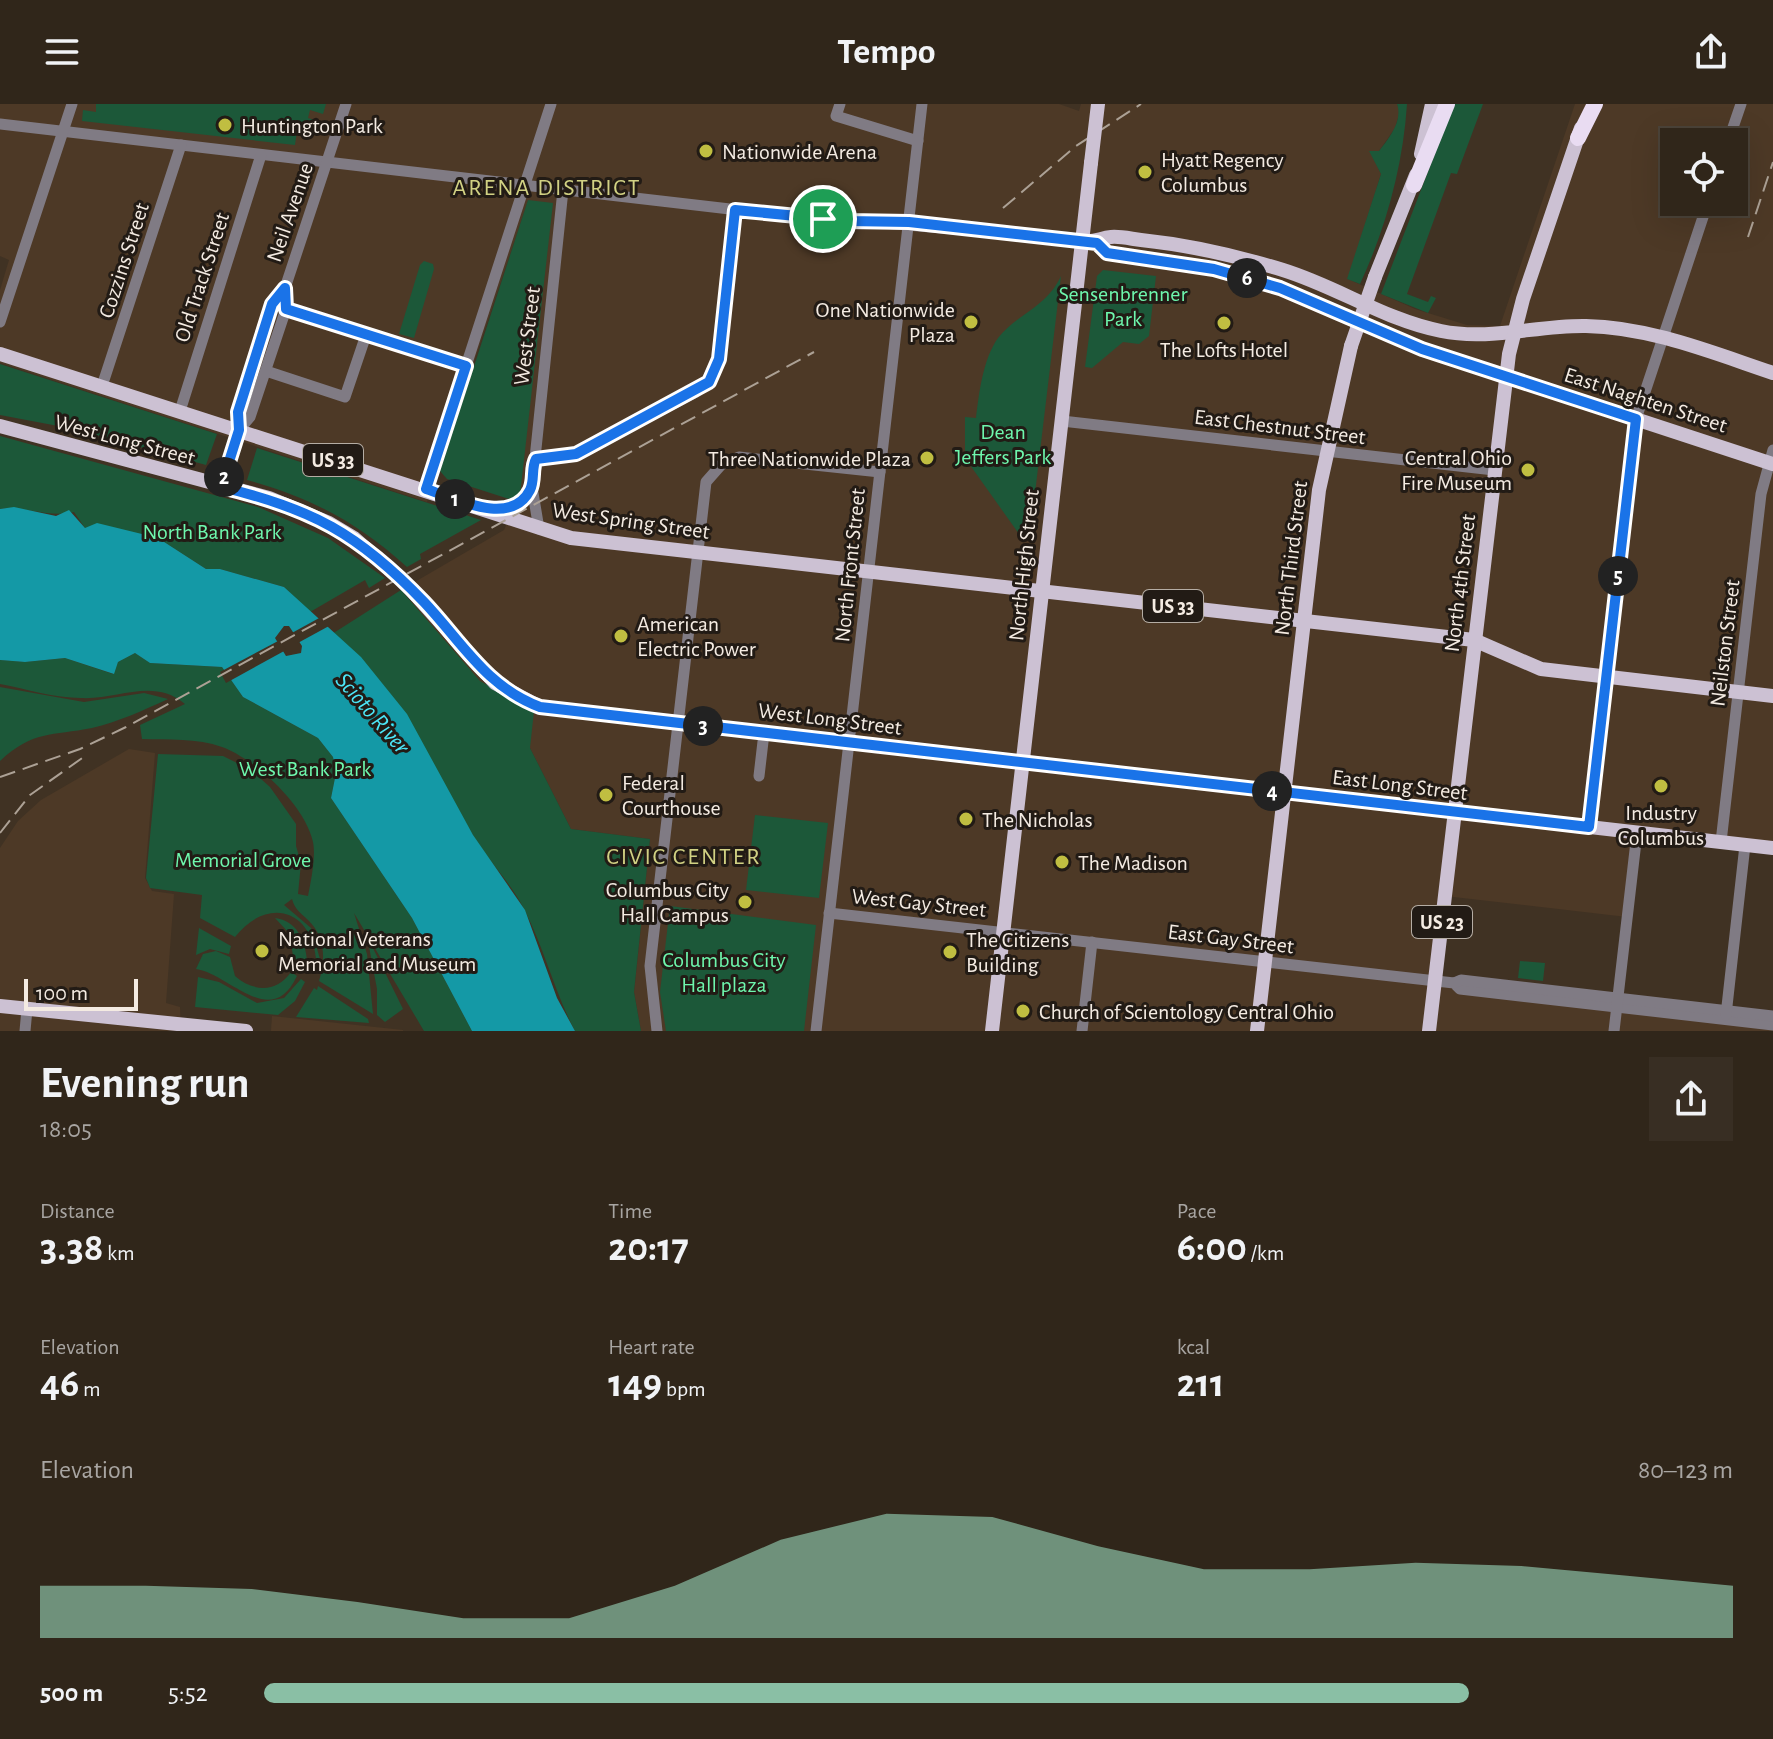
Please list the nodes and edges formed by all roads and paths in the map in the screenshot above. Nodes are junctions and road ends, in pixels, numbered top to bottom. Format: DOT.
graph roads {
  1 [pos="72,104"];
  2 [pos="346,104"];
  3 [pos="551,104"];
  4 [pos="922,104"];
  5 [pos="1098,104"];
  6 [pos="1432,104"];
  7 [pos="1447,104"];
  8 [pos="1592,104"];
  9 [pos="1741,104"];
  10 [pos="838,110"];
  11 [pos="0,124"];
  12 [pos="1733,128"];
  13 [pos="63,131"];
  14 [pos="1578,138"];
  15 [pos="918,141"];
  16 [pos="181,145"];
  17 [pos="261,155"];
  18 [pos="327,163"];
  19 [pos="525,185"];
  20 [pos="1414,185"];
  21 [pos="563,190"];
  22 [pos="735,210"];
  23 [pos="1703,216"];
  24 [pos="909,222"];
  25 [pos="1090,242"];
  26 [pos="285,288"];
  27 [pos="286,309"];
  28 [pos="0,322"];
  29 [pos="1411,324"];
  30 [pos="1514,332"];
  31 [pos="366,335"];
  32 [pos="1393,336"];
  33 [pos="1663,338"];
  34 [pos="0,354"];
  35 [pos="466,366"];
  36 [pos="266,371"];
  37 [pos="1773,373"];
  38 [pos="1505,377"];
  39 [pos="102,386"];
  40 [pos="180,411"];
  41 [pos="1636,419"];
  42 [pos="1062,421"];
  43 [pos="0,426"];
  44 [pos="239,430"];
  45 [pos="1326,451"];
  46 [pos="1772,459"];
  47 [pos="533,462"];
  48 [pos="1494,470"];
  49 [pos="880,472"];
  50 [pos="221,487"];
  51 [pos="532,487"];
  52 [pos="426,489"];
  53 [pos="486,509"];
  54 [pos="539,529"];
  55 [pos="698,552"];
  56 [pos="869,571"];
  57 [pos="1042,591"];
  58 [pos="1304,622"];
  59 [pos="1474,640"];
  60 [pos="1606,677"];
  61 [pos="1738,692"];
  62 [pos="1773,696"];
  63 [pos="679,723"];
  64 [pos="764,733"];
  65 [pos="850,743"];
  66 [pos="1023,763"];
  67 [pos="759,776"];
  68 [pos="1285,792"];
  69 [pos="1455,812"];
  70 [pos="1589,827"];
  71 [pos="1637,833"];
  72 [pos="1721,842"];
  73 [pos="1745,845"];
  74 [pos="1773,848"];
  75 [pos="829,913"];
  76 [pos="1004,932"];
  77 [pos="1092,942"];
  78 [pos="1265,962"];
  79 [pos="1435,981"];
  80 [pos="1618,1002"];
  81 [pos="0,1006"];
  82 [pos="27,1009"];
  83 [pos="1726,1015"];
  84 [pos="1773,1016"];
  85 [pos="1773,1025"];
  86 [pos="175,1027"];
  87 [pos="1082,1029"];
  88 [pos="25,1031"];
  89 [pos="246,1031"];
  90 [pos="657,1031"];
  91 [pos="816,1031"];
  92 [pos="992,1031"];
  93 [pos="1257,1031"];
  94 [pos="1429,1031"];
  95 [pos="1614,1031"];
  1 -- 13 [label="street"];
  2 -- 18 [label="street, Neil Avenue"];
  3 -- 19 [label="street"];
  4 -- 15 [label="street, North Front Street"];
  5 -- 25 [label="main road, North High Street, bridge"];
  6 -- 20 [label="main road, North Third Street"];
  7 -- 20 [label="highway"];
  8 -- 14 [label="highway"];
  9 -- 12 [label="street"];
  10 -- 15 [label="street"];
  11 -- 13 [label="street"];
  13 -- 16 [label="street"];
  13 -- 28 [label="street"];
  14 -- 30 [label="main road, North 4th Street / US 23"];
  15 -- 24 [label="street, North Front Street"];
  16 -- 17 [label="street"];
  16 -- 39 [label="street, Cozzins Street"];
  17 -- 18 [label="street"];
  17 -- 40 [label="street, Old Track Street"];
  18 -- 19 [label="street"];
  18 -- 26 [label="street, Neil Avenue"];
  19 -- 21 [label="street"];
  19 -- 35 [label="street"];
  20 -- 45 [label="main road, North Third Street, bridge"];
  21 -- 22 [label="street"];
  21 -- 47 [label="street, West Street"];
  22 -- 24 [label="street"];
  22 -- 47 [label="street"];
  23 -- 33 [label="street"];
  24 -- 25 [label="street"];
  24 -- 49 [label="street, North Front Street"];
  25 -- 29 [label="main road"];
  25 -- 32 [label="main road, East Naghten Street"];
  25 -- 42 [label="main road, North High Street"];
  26 -- 27 [label="street"];
  26 -- 44 [label="street, Neil Avenue"];
  27 -- 31 [label="street"];
  27 -- 36 [label="street, Neil Avenue"];
  29 -- 30 [label="main road"];
  29 -- 32 [label="main road"];
  30 -- 33 [label="main road"];
  30 -- 38 [label="main road, North 4th Street / US 23"];
  31 -- 35 [label="street"];
  31 -- 36 [label="street"];
  32 -- 38 [label="main road, East Naghten Street"];
  33 -- 37 [label="main road"];
  33 -- 41 [label="street"];
  34 -- 39 [label="main road, West Spring Street / US 33"];
  35 -- 52 [label="street"];
  36 -- 44 [label="street, Neil Avenue"];
  38 -- 41 [label="main road, East Naghten Street"];
  38 -- 48 [label="main road, North 4th Street / US 23"];
  39 -- 40 [label="main road, West Spring Street / US 33"];
  40 -- 44 [label="main road, West Spring Street / US 33"];
  41 -- 46 [label="main road, East Naghten Street"];
  41 -- 60 [label="street"];
  42 -- 45 [label="street, East Chestnut Street"];
  42 -- 57 [label="main road, North High Street"];
  43 -- 50 [label="main road, West Long Street / US 33"];
  44 -- 50 [label="street, Neil Avenue"];
  44 -- 52 [label="main road, West Spring Street / US 33"];
  45 -- 48 [label="street, East Chestnut Street"];
  45 -- 58 [label="main road, North Third Street"];
  46 -- 61 [label="street, Neilston Street"];
  47 -- 51 [label="street, West Street"];
  48 -- 59 [label="main road, North 4th Street / US 23"];
  49 -- 55 [label="street"];
  49 -- 56 [label="street, North Front Street"];
  50 -- 63 [label="main road, West Long Street / US 33"];
  51 -- 53 [label="street"];
  51 -- 54 [label="street, West Street"];
  52 -- 53 [label="main road, West Spring Street / US 33"];
  53 -- 54 [label="main road, West Spring Street / US 33"];
  54 -- 55 [label="main road, West Spring Street / US 33"];
  55 -- 56 [label="main road, West Spring Street / US 33"];
  55 -- 63 [label="street"];
  56 -- 57 [label="main road, West Spring Street / US 33"];
  56 -- 65 [label="street, North Front Street"];
  57 -- 58 [label="main road, US 33"];
  57 -- 66 [label="main road, North High Street"];
  58 -- 59 [label="main road, US 33"];
  58 -- 68 [label="main road, North Third Street"];
  59 -- 60 [label="main road"];
  59 -- 69 [label="main road, North 4th Street / US 23"];
  60 -- 61 [label="main road"];
  60 -- 70 [label="street"];
  61 -- 62 [label="main road"];
  61 -- 72 [label="street, Neilston Street"];
  63 -- 64 [label="main road, West Long Street / US 33"];
  63 -- 90 [label="street"];
  64 -- 65 [label="main road, West Long Street / US 33"];
  64 -- 67 [label="street"];
  65 -- 66 [label="main road, West Long Street / US 33"];
  65 -- 75 [label="street, North Front Street"];
  66 -- 68 [label="main road, East Long Street / US 33"];
  66 -- 76 [label="main road, North High Street"];
  68 -- 69 [label="main road, East Long Street"];
  68 -- 78 [label="main road, North Third Street"];
  69 -- 70 [label="main road, East Long Street"];
  69 -- 79 [label="main road, North 4th Street / US 23"];
  70 -- 71 [label="main road, East Long Street"];
  71 -- 72 [label="main road, East Long Street"];
  71 -- 80 [label="street"];
  72 -- 73 [label="main road, East Long Street"];
  73 -- 74 [label="main road, East Long Street"];
  73 -- 83 [label="street"];
  75 -- 76 [label="street, West Gay Street"];
  75 -- 91 [label="street, North Front Street"];
  76 -- 77 [label="street, East Gay Street"];
  76 -- 92 [label="main road, North High Street"];
  77 -- 78 [label="street, East Gay Street"];
  77 -- 87 [label="street"];
  78 -- 79 [label="street, East Gay Street"];
  78 -- 93 [label="main road, North Third Street"];
  79 -- 80 [label="street, East Gay Street"];
  79 -- 94 [label="main road, North 4th Street / US 23"];
  80 -- 83 [label="street, East Gay Street"];
  80 -- 95 [label="street"];
  81 -- 82 [label="main road"];
  82 -- 86 [label="main road"];
  82 -- 88 [label="street"];
  83 -- 84 [label="street, East Gay Street"];
  83 -- 85 [label="street, East Gay Street"];
  86 -- 89 [label="main road"];
}
